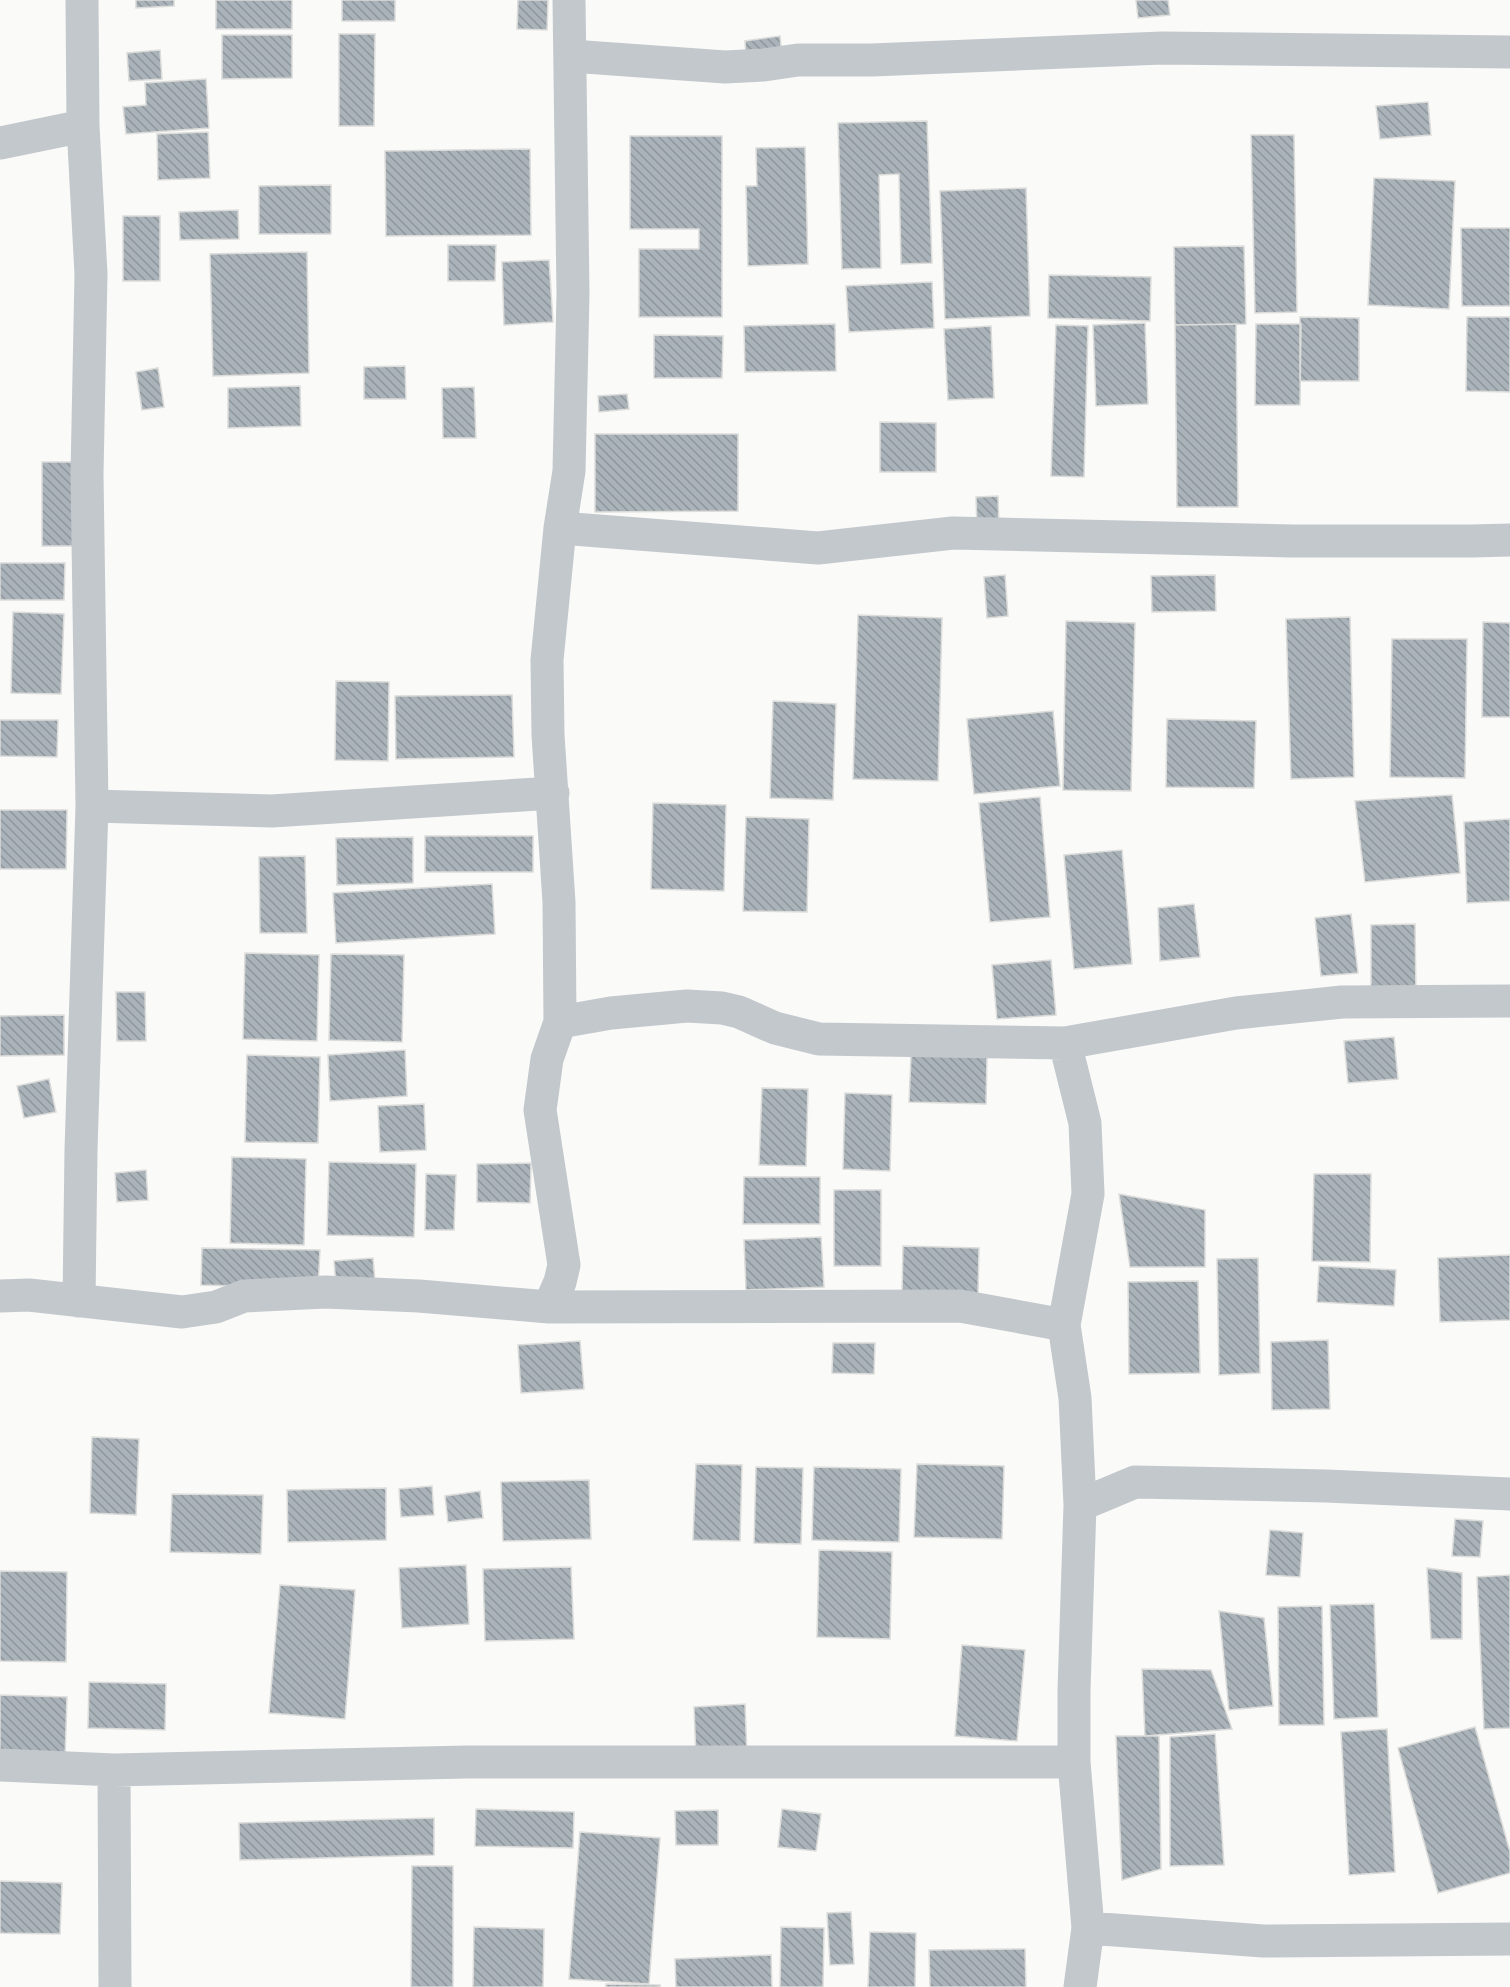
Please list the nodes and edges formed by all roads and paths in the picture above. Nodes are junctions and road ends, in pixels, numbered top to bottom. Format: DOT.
graph roads {
  1 [pos="82,0"];
  2 [pos="569,0"];
  3 [pos="1510,52"];
  4 [pos="571,56"];
  5 [pos="83,126"];
  6 [pos="0,143"];
  7 [pos="560,528"];
  8 [pos="1510,540"];
  9 [pos="553,793"];
  10 [pos="92,806"];
  11 [pos="1510,1001"];
  12 [pos="560,1022"];
  13 [pos="1065,1043"];
  14 [pos="0,1296"];
  15 [pos="79,1301"];
  16 [pos="549,1307"];
  17 [pos="1064,1325"];
  18 [pos="1510,1494"];
  19 [pos="1080,1505"];
  20 [pos="1074,1762"];
  21 [pos="0,1764"];
  22 [pos="114,1770"];
  23 [pos="1088,1928"];
  24 [pos="1510,1939"];
  25 [pos="116,1987"];
  26 [pos="1080,1987"];
  1 -- 5 [label="street"];
  2 -- 4 [label="street"];
  3 -- 4 [label="street"];
  4 -- 7 [label="street"];
  5 -- 6 [label="street"];
  5 -- 10 [label="street"];
  7 -- 8 [label="street"];
  7 -- 9 [label="street"];
  9 -- 10 [label="street"];
  9 -- 12 [label="street"];
  10 -- 15 [label="street"];
  11 -- 13 [label="street"];
  12 -- 13 [label="street"];
  12 -- 16 [label="street"];
  13 -- 17 [label="street"];
  14 -- 15 [label="street"];
  15 -- 16 [label="street"];
  16 -- 17 [label="street"];
  17 -- 19 [label="street"];
  18 -- 19 [label="street"];
  19 -- 20 [label="street"];
  20 -- 22 [label="street"];
  20 -- 23 [label="street"];
  21 -- 22 [label="street"];
  22 -- 25 [label="street"];
  23 -- 24 [label="street"];
  23 -- 26 [label="street"];
}
